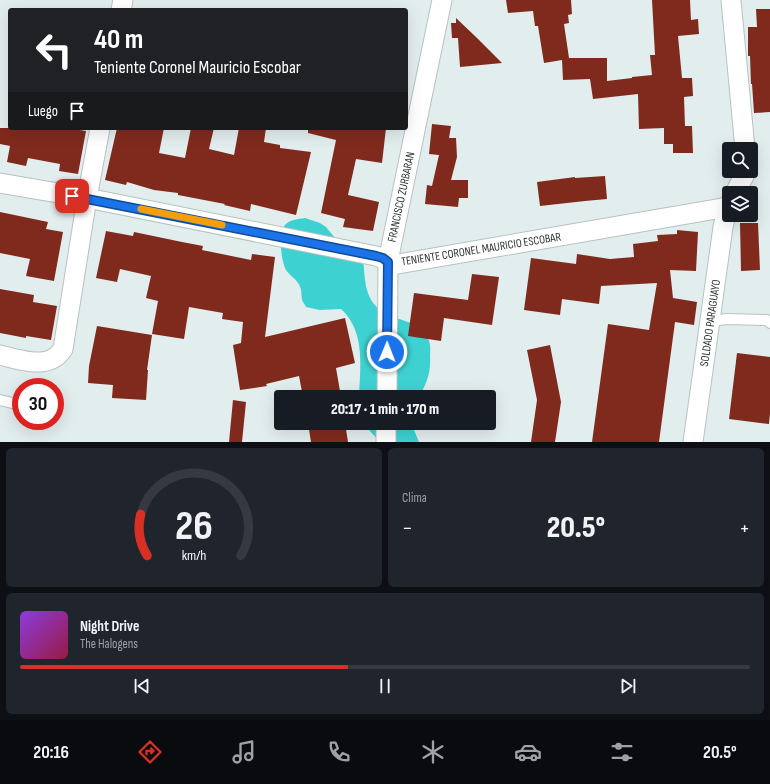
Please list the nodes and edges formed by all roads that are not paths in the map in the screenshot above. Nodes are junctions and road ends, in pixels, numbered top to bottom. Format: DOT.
graph roads {
  1 [pos="442,0"];
  2 [pos="731,0"];
  3 [pos="100,130"];
  4 [pos="744,142"];
  5 [pos="0,183"];
  6 [pos="87,198"];
  7 [pos="722,203"];
  8 [pos="725,222"];
  9 [pos="388,262"];
  10 [pos="769,318"];
  11 [pos="710,321"];
  12 [pos="0,355"];
  13 [pos="387,390"];
  14 [pos="0,400"];
  15 [pos="12,403"];
  16 [pos="386,430"];
  17 [pos="386,442"];
  18 [pos="694,442"];
  1 -- 9 [label="street, FRANCISCO ZURBARAN"];
  2 -- 4 [label="street"];
  3 -- 6 [label="street"];
  5 -- 6 [label="street, TENIENTE CORONEL MAURICIO ESCOBAR"];
  6 -- 9 [label="street, TENIENTE CORONEL MAURICIO ESCOBAR"];
  6 -- 12 [label="street"];
  7 -- 9 [label="street, TENIENTE CORONEL MAURICIO ESCOBAR"];
  8 -- 11 [label="street, SOLDADO PARAGUAYO"];
  9 -- 13 [label="street, FRANCISCO ZURBARAN"];
  10 -- 11 [label="lane"];
  11 -- 18 [label="street, SOLDADO PARAGUAYO"];
  14 -- 15 [label="lane"];
  16 -- 17 [label="street"];
}
